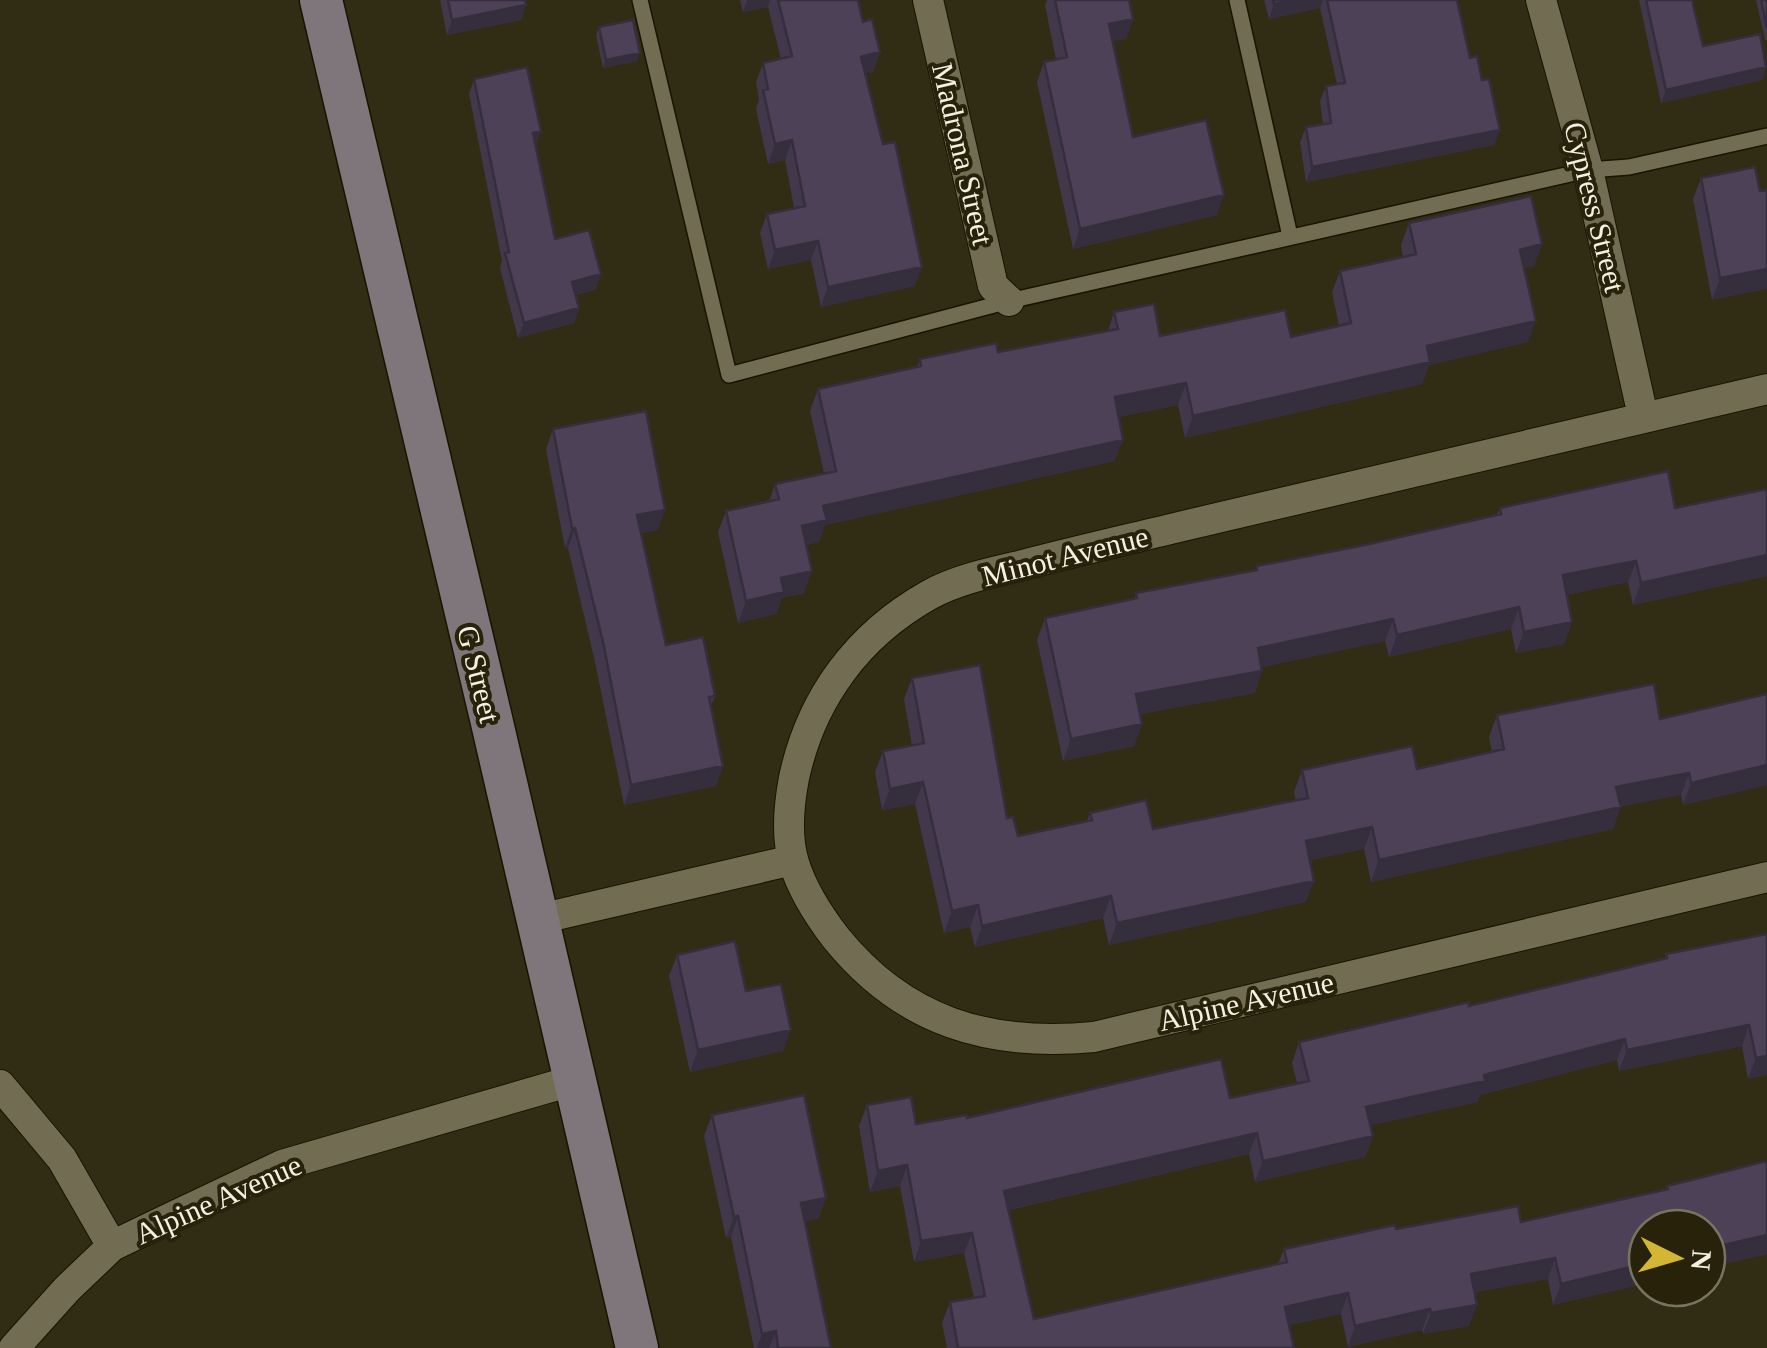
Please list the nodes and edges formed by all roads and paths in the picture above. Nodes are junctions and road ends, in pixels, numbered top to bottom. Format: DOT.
graph roads {
  1 [pos="322,0"];
  2 [pos="640,0"];
  3 [pos="928,0"];
  4 [pos="1237,0"];
  5 [pos="1541,0"];
  6 [pos="1767,136"];
  7 [pos="1588,170"];
  8 [pos="1290,236"];
  9 [pos="1009,302"];
  10 [pos="1767,390"];
  11 [pos="1643,416"];
  12 [pos="793,860"];
  13 [pos="1767,878"];
  14 [pos="539,919"];
  15 [pos="575,1080"];
  16 [pos="0,1085"];
  17 [pos="112,1246"];
  18 [pos="14,1348"];
  19 [pos="637,1348"];
  1 -- 14 [label="street, G Street"];
  2 -- 9 [label="lane"];
  3 -- 9 [label="street, Madrona Street"];
  4 -- 8 [label="lane"];
  5 -- 7 [label="street, Cypress Street"];
  6 -- 7 [label="lane"];
  7 -- 8 [label="lane"];
  7 -- 11 [label="street, Cypress Street"];
  8 -- 9 [label="lane"];
  10 -- 11 [label="street, Minot Avenue"];
  11 -- 12 [label="street, Minot Avenue"];
  12 -- 13 [label="street, Alpine Avenue"];
  12 -- 14 [label="street"];
  14 -- 15 [label="street, G Street"];
  15 -- 17 [label="street, Alpine Avenue"];
  15 -- 19 [label="street, G Street"];
  16 -- 17 [label="street"];
  17 -- 18 [label="street, Alpine Avenue"];
}
